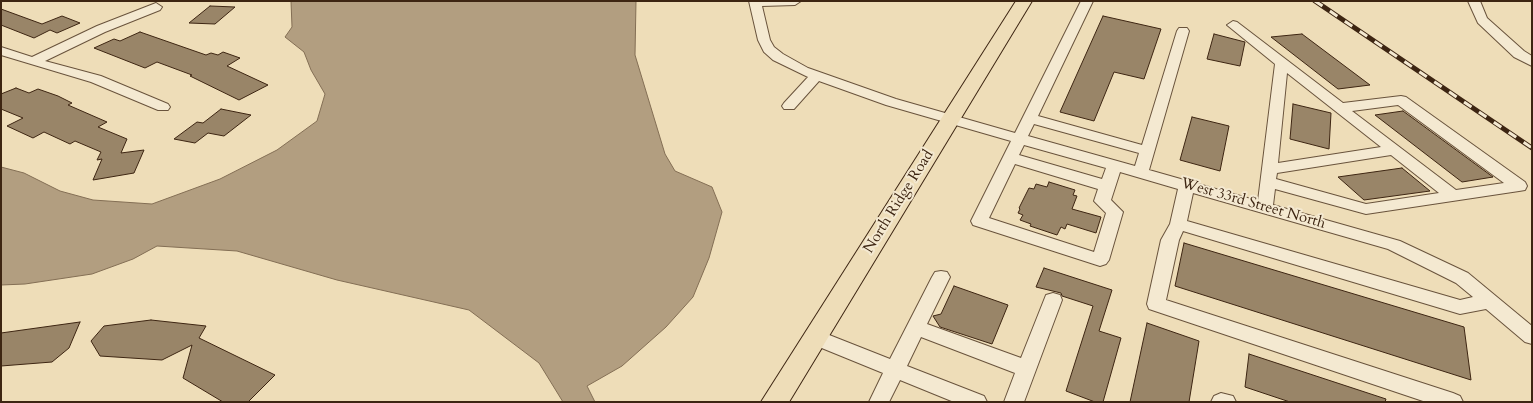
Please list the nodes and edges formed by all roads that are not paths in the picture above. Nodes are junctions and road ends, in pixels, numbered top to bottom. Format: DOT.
graph roads {
  1 [pos="795,1"];
  2 [pos="1024,1"];
  3 [pos="1087,1"];
  4 [pos="1474,1"];
  5 [pos="756,2"];
  6 [pos="156,7"];
  7 [pos="1233,25"];
  8 [pos="1183,31"];
  9 [pos="1,51"];
  10 [pos="33,62"];
  11 [pos="1532,62"];
  12 [pos="1281,64"];
  13 [pos="816,76"];
  14 [pos="789,106"];
  15 [pos="163,107"];
  16 [pos="1341,108"];
  17 [pos="1029,118"];
  18 [pos="951,119"];
  19 [pos="1020,138"];
  20 [pos="1394,150"];
  21 [pos="1147,151"];
  22 [pos="1010,158"];
  23 [pos="1114,165"];
  24 [pos="1141,172"];
  25 [pos="1269,175"];
  26 [pos="1187,185"];
  27 [pos="1107,186"];
  28 [pos="1453,196"];
  29 [pos="1265,207"];
  30 [pos="1178,224"];
  31 [pos="941,277"];
  32 [pos="1052,300"];
  33 [pos="1490,300"];
  34 [pos="916,327"];
  35 [pos="814,337"];
  36 [pos="1532,337"];
  37 [pos="895,369"];
  38 [pos="1026,369"];
  39 [pos="774,402"];
  40 [pos="879,402"];
  41 [pos="977,402"];
  42 [pos="1014,402"];
  43 [pos="1221,402"];
  44 [pos="1226,402"];
  45 [pos="1453,402"];
  1 -- 5 [label="street"];
  2 -- 18 [label="main road, North Ridge Road"];
  3 -- 17 [label="street"];
  4 -- 11 [label="street"];
  5 -- 13 [label="street, West 33rd Street North"];
  6 -- 10 [label="street"];
  7 -- 12 [label="street"];
  8 -- 21 [label="street"];
  9 -- 10 [label="street"];
  10 -- 15 [label="street"];
  12 -- 16 [label="street"];
  12 -- 25 [label="street"];
  13 -- 14 [label="street"];
  13 -- 18 [label="street, West 33rd Street North"];
  16 -- 20 [label="street"];
  16 -- 28 [label="street"];
  17 -- 19 [label="street"];
  17 -- 21 [label="street"];
  18 -- 19 [label="street, West 33rd Street North"];
  18 -- 35 [label="main road, North Ridge Road"];
  19 -- 22 [label="street"];
  19 -- 23 [label="street, West 33rd Street North"];
  20 -- 25 [label="street"];
  20 -- 28 [label="street"];
  21 -- 24 [label="street"];
  22 -- 27 [label="street"];
  22 -- 27 [label="street"];
  23 -- 24 [label="street, West 33rd Street North"];
  23 -- 27 [label="street"];
  24 -- 26 [label="street, West 33rd Street North"];
  25 -- 28 [label="street"];
  25 -- 29 [label="street"];
  26 -- 29 [label="street, West 33rd Street North"];
  26 -- 30 [label="street"];
  29 -- 33 [label="street, West 33rd Street North"];
  30 -- 33 [label="street"];
  30 -- 45 [label="street"];
  31 -- 34 [label="street"];
  32 -- 38 [label="street"];
  33 -- 36 [label="street, West 33rd Street North"];
  34 -- 37 [label="street"];
  34 -- 38 [label="street"];
  35 -- 37 [label="street"];
  35 -- 39 [label="main road, North Ridge Road"];
  37 -- 40 [label="street"];
  37 -- 41 [label="street"];
  38 -- 42 [label="street"];
  43 -- 44 [label="street"];
}
